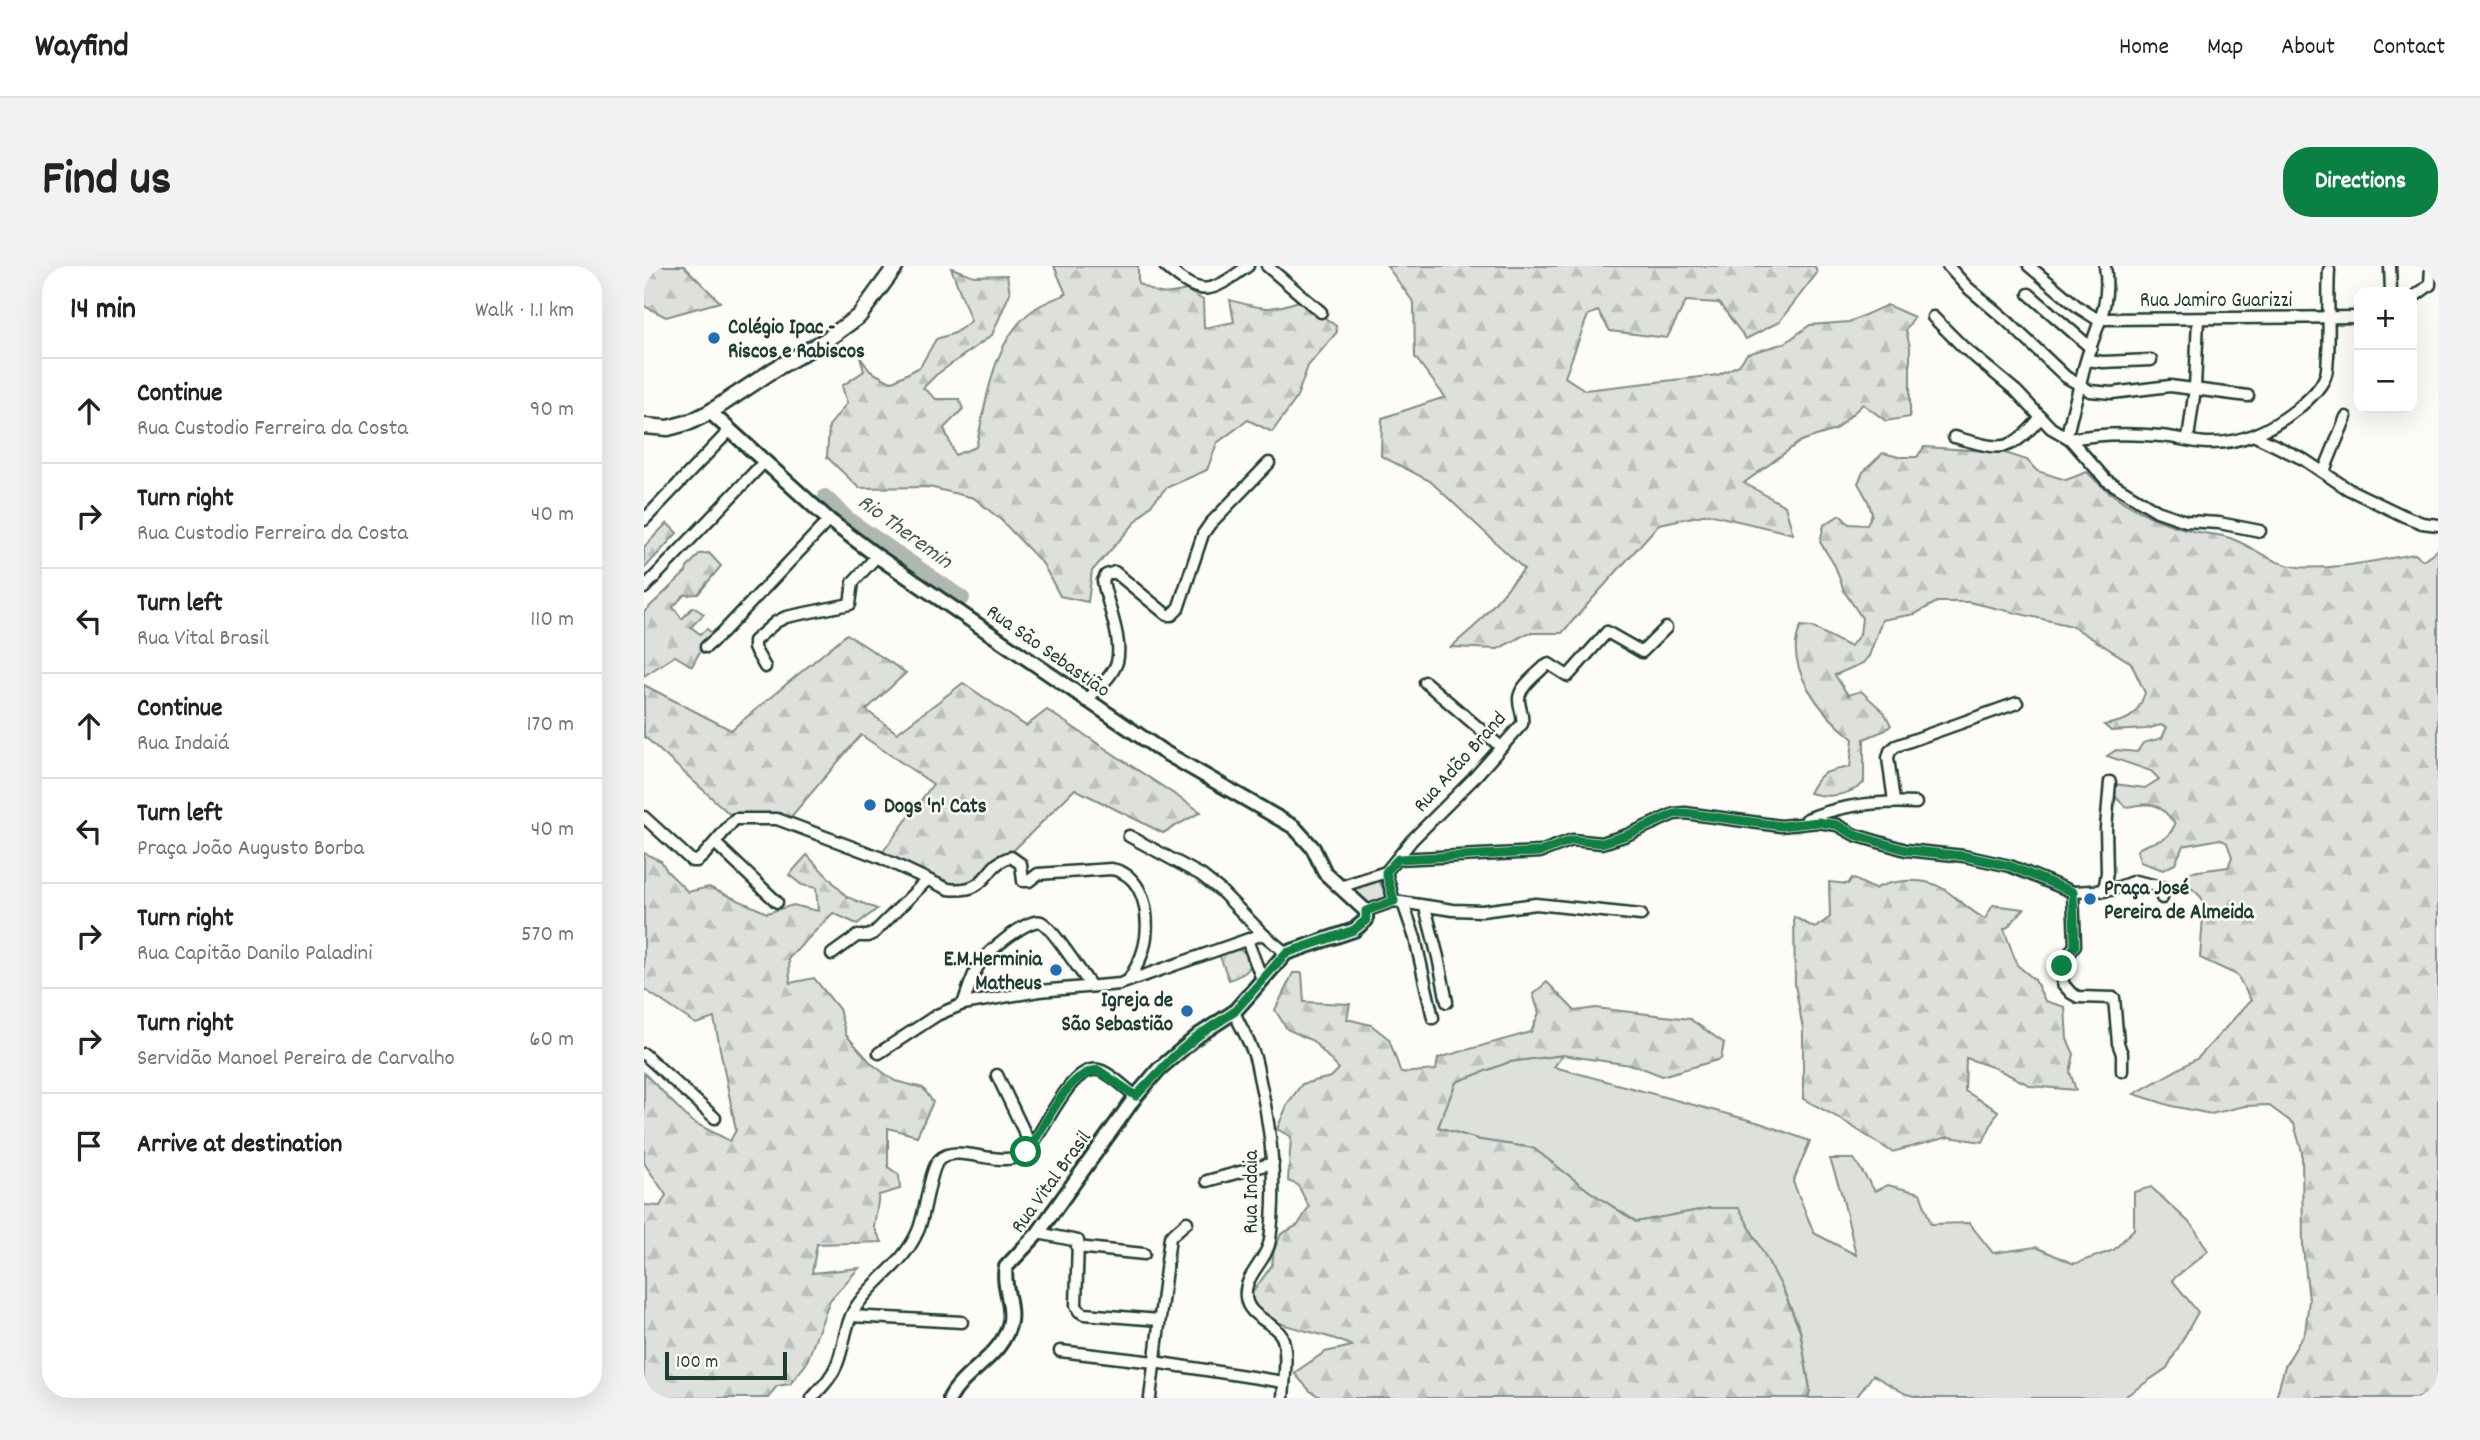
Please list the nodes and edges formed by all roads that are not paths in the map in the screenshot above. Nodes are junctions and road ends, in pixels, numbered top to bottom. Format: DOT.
graph roads {
  1 [pos="896,266"];
  2 [pos="1165,266"];
  3 [pos="1248,266"];
  4 [pos="1267,266"];
  5 [pos="1948,266"];
  6 [pos="2029,266"];
  7 [pos="2105,266"];
  8 [pos="2390,266"];
  9 [pos="2431,266"];
  10 [pos="2329,270"];
  11 [pos="2390,287"];
  12 [pos="2029,294"];
  13 [pos="2417,294"];
  14 [pos="1321,312"];
  15 [pos="1933,317"];
  16 [pos="2354,317"];
  17 [pos="2330,318"];
  18 [pos="2198,319"];
  19 [pos="2101,320"];
  20 [pos="2091,348"];
  21 [pos="2087,360"];
  22 [pos="2151,360"];
  23 [pos="2081,386"];
  24 [pos="2195,388"];
  25 [pos="2248,396"];
  26 [pos="710,412"];
  27 [pos="2040,417"];
  28 [pos="2346,417"];
  29 [pos="644,426"];
  30 [pos="730,430"];
  31 [pos="2253,435"];
  32 [pos="1954,437"];
  33 [pos="2068,438"];
  34 [pos="2188,439"];
  35 [pos="765,461"];
  36 [pos="1269,463"];
  37 [pos="2324,471"];
  38 [pos="644,520"];
  39 [pos="829,520"];
  40 [pos="2438,525"];
  41 [pos="2260,531"];
  42 [pos="877,556"];
  43 [pos="644,588"];
  44 [pos="1666,628"];
  45 [pos="706,647"];
  46 [pos="765,667"];
  47 [pos="1424,682"];
  48 [pos="1086,701"];
  49 [pos="2017,704"];
  50 [pos="1501,747"];
  51 [pos="2109,782"];
  52 [pos="1894,802"];
  53 [pos="1916,803"];
  54 [pos="644,817"];
  55 [pos="1796,825"];
  56 [pos="1129,836"];
  57 [pos="715,843"];
  58 [pos="1398,859"];
  59 [pos="1386,872"];
  60 [pos="927,880"];
  61 [pos="1340,887"];
  62 [pos="2104,891"];
  63 [pos="2073,892"];
  64 [pos="2162,898"];
  65 [pos="777,902"];
  66 [pos="1399,902"];
  67 [pos="1425,907"];
  68 [pos="1366,911"];
  69 [pos="1641,915"];
  70 [pos="1263,934"];
  71 [pos="1247,940"];
  72 [pos="1286,953"];
  73 [pos="832,954"];
  74 [pos="1262,979"];
  75 [pos="1128,981"];
  76 [pos="1091,986"];
  77 [pos="1447,1002"];
  78 [pos="963,1004"];
  79 [pos="1234,1012"];
  80 [pos="1433,1018"];
  81 [pos="879,1053"];
  82 [pos="644,1054"];
  83 [pos="2122,1070"];
  84 [pos="997,1075"];
  85 [pos="1136,1096"];
  86 [pos="715,1118"];
  87 [pos="1031,1146"];
  88 [pos="1273,1163"];
  89 [pos="1207,1181"];
  90 [pos="1187,1222"];
  91 [pos="1038,1233"];
  92 [pos="1077,1244"];
  93 [pos="1144,1254"];
  94 [pos="850,1316"];
  95 [pos="1159,1320"];
  96 [pos="962,1322"];
  97 [pos="1060,1351"];
  98 [pos="1154,1362"];
  99 [pos="1284,1382"];
  100 [pos="812,1398"];
  101 [pos="950,1398"];
  102 [pos="1150,1398"];
  103 [pos="1283,1398"];
  1 -- 26 [label="main road"];
  2 -- 3 [label="street"];
  4 -- 14 [label="street"];
  5 -- 23 [label="street"];
  6 -- 19 [label="street"];
  7 -- 19 [label="street"];
  8 -- 11 [label="street"];
  9 -- 13 [label="street"];
  10 -- 17 [label="street"];
  12 -- 20 [label="street"];
  15 -- 27 [label="street"];
  16 -- 17 [label="street, Rua Jamiro Guarizzi"];
  17 -- 18 [label="street, Rua Jamiro Guarizzi"];
  17 -- 31 [label="street"];
  18 -- 19 [label="street, Rua Jamiro Guarizzi"];
  18 -- 24 [label="street"];
  19 -- 20 [label="street"];
  20 -- 21 [label="street"];
  21 -- 22 [label="street"];
  21 -- 23 [label="street"];
  23 -- 24 [label="street"];
  23 -- 33 [label="street"];
  24 -- 25 [label="street"];
  24 -- 34 [label="street"];
  26 -- 29 [label="main road"];
  26 -- 30 [label="street, Rua São Sebastião"];
  27 -- 32 [label="street"];
  27 -- 33 [label="street"];
  28 -- 37 [label="street"];
  30 -- 35 [label="street, Rua São Sebastião"];
  30 -- 38 [label="street"];
  31 -- 34 [label="street"];
  31 -- 37 [label="street"];
  33 -- 34 [label="street"];
  33 -- 41 [label="street"];
  35 -- 39 [label="street, Rua São Sebastião"];
  35 -- 43 [label="street"];
  36 -- 48 [label="street"];
  37 -- 40 [label="street"];
  39 -- 42 [label="street, Rua São Sebastião"];
  39 -- 45 [label="street"];
  42 -- 46 [label="street"];
  42 -- 48 [label="street, Rua São Sebastião"];
  44 -- 50 [label="street, Rua Adão Brand"];
  47 -- 50 [label="street"];
  48 -- 61 [label="street, Rua São Sebastião"];
  49 -- 52 [label="street"];
  50 -- 58 [label="street, Rua Adão Brand"];
  51 -- 62 [label="street"];
  52 -- 53 [label="street"];
  52 -- 55 [label="street"];
  54 -- 57 [label="street"];
  55 -- 58 [label="street"];
  55 -- 63 [label="street"];
  56 -- 70 [label="street"];
  57 -- 60 [label="street"];
  57 -- 65 [label="street"];
  58 -- 59 [label="street, Rua Adão Brand"];
  59 -- 61 [label="street"];
  59 -- 66 [label="street"];
  60 -- 73 [label="street"];
  60 -- 75 [label="street"];
  61 -- 68 [label="street, Rua São Sebastião"];
  62 -- 63 [label="street"];
  62 -- 64 [label="street"];
  63 -- 83 [label="street"];
  66 -- 67 [label="street"];
  66 -- 68 [label="street"];
  66 -- 80 [label="street"];
  67 -- 69 [label="street"];
  67 -- 77 [label="street"];
  68 -- 72 [label="street"];
  70 -- 71 [label="street"];
  70 -- 72 [label="street"];
  71 -- 74 [label="street"];
  71 -- 75 [label="street"];
  72 -- 74 [label="street, Rua Vital Brasil"];
  74 -- 79 [label="street, Rua Vital Brasil"];
  75 -- 76 [label="street"];
  76 -- 78 [label="street"];
  76 -- 78 [label="street"];
  78 -- 81 [label="street"];
  79 -- 85 [label="street, Rua Vital Brasil"];
  79 -- 88 [label="street, Rua Indaia"];
  82 -- 86 [label="street"];
  84 -- 87 [label="street"];
  85 -- 87 [label="street"];
  85 -- 91 [label="street, Rua Vital Brasil"];
  87 -- 94 [label="street"];
  88 -- 89 [label="street"];
  88 -- 99 [label="street, Rua Indaia"];
  90 -- 95 [label="street"];
  91 -- 92 [label="street"];
  91 -- 101 [label="street, Rua Vital Brasil"];
  92 -- 93 [label="street"];
  92 -- 95 [label="street"];
  94 -- 96 [label="street"];
  94 -- 100 [label="street"];
  95 -- 98 [label="street"];
  97 -- 98 [label="street"];
  98 -- 99 [label="street"];
  98 -- 102 [label="street"];
  99 -- 103 [label="street, Rua Indaia"];
}
